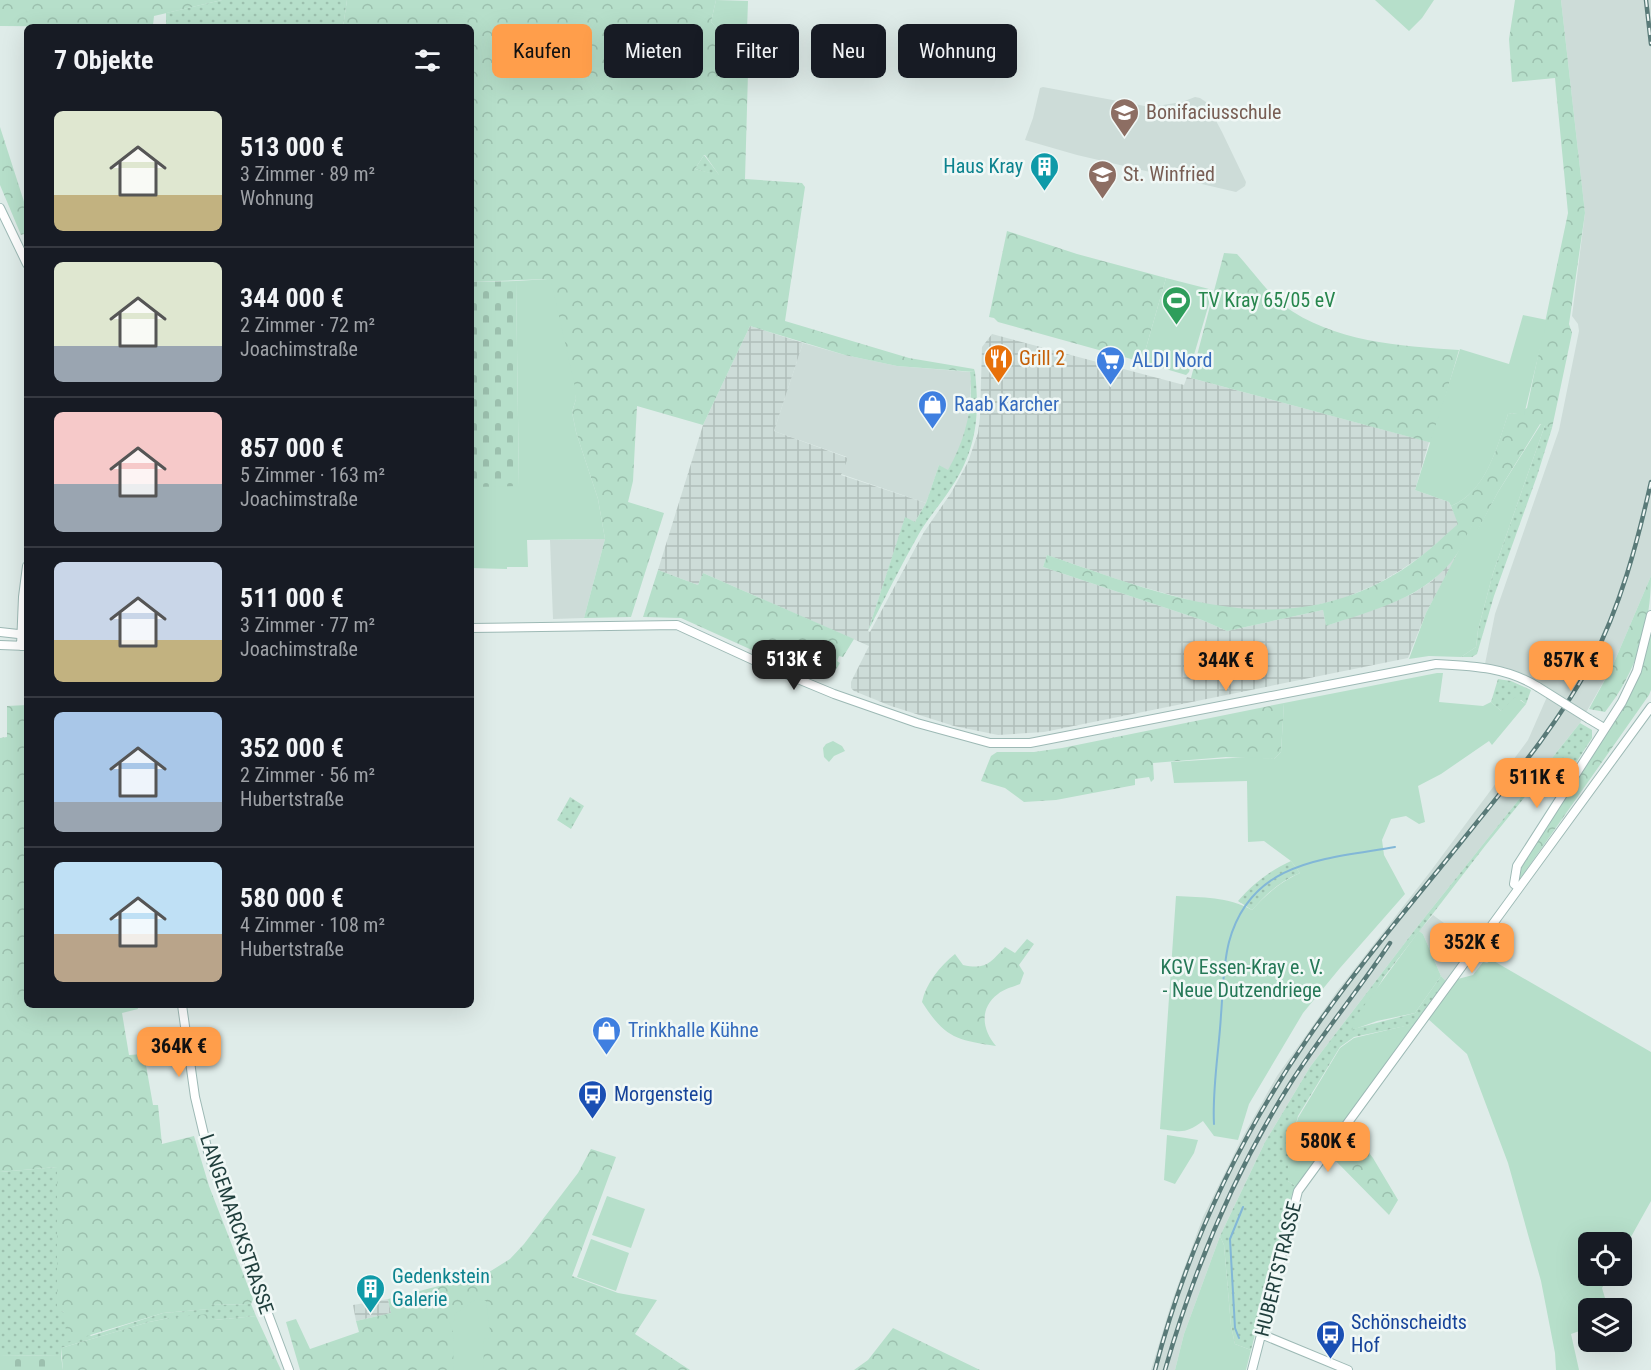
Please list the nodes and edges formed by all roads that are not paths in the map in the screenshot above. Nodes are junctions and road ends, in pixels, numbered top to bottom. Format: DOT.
graph roads {
  1 [pos="0,208"];
  2 [pos="24,258"];
  3 [pos="24,589"];
  4 [pos="1651,615"];
  5 [pos="474,628"];
  6 [pos="0,632"];
  7 [pos="24,635"];
  8 [pos="0,645"];
  9 [pos="24,646"];
  10 [pos="1651,707"];
  11 [pos="1604,728"];
  12 [pos="1518,887"];
  13 [pos="183,1008"];
  14 [pos="1261,1334"];
  15 [pos="289,1370"];
  16 [pos="1252,1370"];
  17 [pos="1348,1370"];
  1 -- 2 [label="street"];
  3 -- 7 [label="street"];
  4 -- 11 [label="street"];
  5 -- 11 [label="street, bridge"];
  6 -- 7 [label="street"];
  7 -- 9 [label="street"];
  8 -- 9 [label="street"];
  10 -- 12 [label="street, HUBERTSTRASSE"];
  11 -- 12 [label="street"];
  12 -- 14 [label="street, HUBERTSTRASSE"];
  13 -- 15 [label="street, LANGEMARCKSTRASSE"];
  14 -- 16 [label="street, HUBERTSTRASSE"];
  14 -- 17 [label="street"];
}
